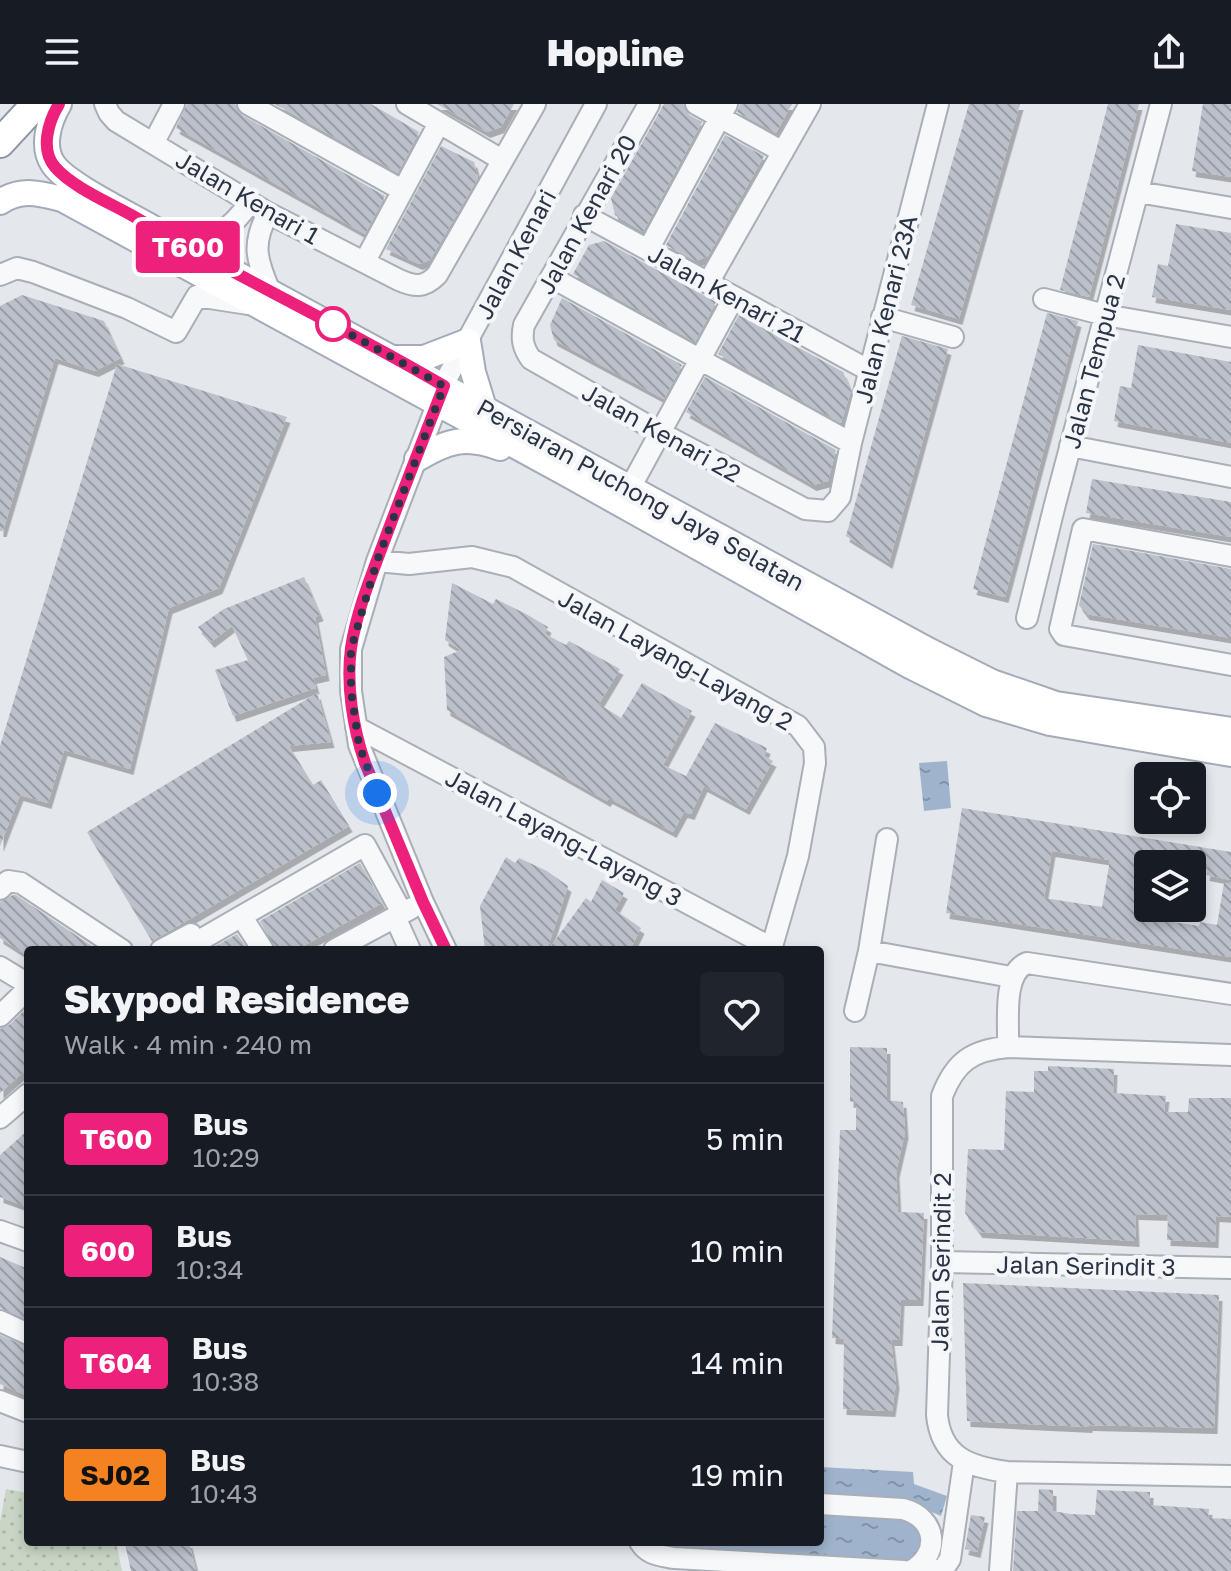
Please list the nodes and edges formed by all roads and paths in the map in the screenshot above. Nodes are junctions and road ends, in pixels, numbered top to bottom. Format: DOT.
graph roads {
  1 [pos="13,104"];
  2 [pos="36,104"];
  3 [pos="59,104"];
  4 [pos="105,104"];
  5 [pos="174,104"];
  6 [pos="248,104"];
  7 [pos="535,104"];
  8 [pos="596,104"];
  9 [pos="649,104"];
  10 [pos="696,104"];
  11 [pos="810,104"];
  12 [pos="938,104"];
  13 [pos="1161,104"];
  14 [pos="417,107"];
  15 [pos="723,110"];
  16 [pos="439,123"];
  17 [pos="0,133"];
  18 [pos="154,142"];
  19 [pos="0,143"];
  20 [pos="783,152"];
  21 [pos="502,160"];
  22 [pos="402,190"];
  23 [pos="1138,192"];
  24 [pos="0,202"];
  25 [pos="259,207"];
  26 [pos="1231,208"];
  27 [pos="584,215"];
  28 [pos="160,232"];
  29 [pos="648,250"];
  30 [pos="365,261"];
  31 [pos="0,275"];
  32 [pos="551,277"];
  33 [pos="708,283"];
  34 [pos="260,297"];
  35 [pos="734,297"];
  36 [pos="1044,299"];
  37 [pos="1105,315"];
  38 [pos="882,317"];
  39 [pos="524,325"];
  40 [pos="953,337"];
  41 [pos="1231,337"];
  42 [pos="468,341"];
  43 [pos="396,358"];
  44 [pos="699,360"];
  45 [pos="870,371"];
  46 [pos="441,396"];
  47 [pos="484,408"];
  48 [pos="659,432"];
  49 [pos="851,443"];
  50 [pos="1070,446"];
  51 [pos="417,459"];
  52 [pos="565,473"];
  53 [pos="1231,477"];
  54 [pos="630,488"];
  55 [pos="828,511"];
  56 [pos="1231,556"];
  57 [pos="377,561"];
  58 [pos="1027,618"];
  59 [pos="1231,665"];
  60 [pos="356,727"];
  61 [pos="1231,730"];
  62 [pos="1231,754"];
  63 [pos="388,820"];
  64 [pos="887,839"];
  65 [pos="0,889"];
  66 [pos="423,902"];
  67 [pos="398,915"];
  68 [pos="247,925"];
  69 [pos="116,946"];
  70 [pos="159,946"];
  71 [pos="190,946"];
  72 [pos="260,946"];
  73 [pos="341,946"];
  74 [pos="409,946"];
  75 [pos="444,946"];
  76 [pos="765,946"];
  77 [pos="772,946"];
  78 [pos="869,951"];
  79 [pos="0,967"];
  80 [pos="1011,977"];
  81 [pos="24,984"];
  82 [pos="24,991"];
  83 [pos="1231,994"];
  84 [pos="855,1011"];
  85 [pos="0,1016"];
  86 [pos="1008,1047"];
  87 [pos="1231,1055"];
  88 [pos="24,1097"];
  89 [pos="0,1118"];
  90 [pos="0,1231"];
  91 [pos="24,1240"];
  92 [pos="942,1262"];
  93 [pos="1231,1268"];
  94 [pos="0,1321"];
  95 [pos="24,1332"];
  96 [pos="0,1401"];
  97 [pos="24,1410"];
  98 [pos="0,1456"];
  99 [pos="24,1461"];
  100 [pos="964,1462"];
  101 [pos="1007,1472"];
  102 [pos="1231,1476"];
  103 [pos="824,1504"];
  104 [pos="642,1546"];
  105 [pos="904,1571"];
  106 [pos="911,1571"];
  107 [pos="935,1571"];
  108 [pos="1000,1571"];
  1 -- 17 [label="highway"];
  2 -- 19 [label="highway"];
  3 -- 28 [label="main road, Persiaran Puchong Jaya Selatan"];
  4 -- 18 [label="street, Jalan Kenari 1"];
  5 -- 18 [label="street"];
  6 -- 22 [label="street"];
  7 -- 21 [label="street"];
  8 -- 42 [label="street, Jalan Kenari"];
  9 -- 27 [label="street, Jalan Kenari 20"];
  10 -- 15 [label="street"];
  11 -- 20 [label="street"];
  12 -- 38 [label="street, Jalan Kenari 23A"];
  13 -- 23 [label="street, Jalan Tempua 2"];
  14 -- 16 [label="street"];
  15 -- 20 [label="street"];
  15 -- 29 [label="street"];
  16 -- 21 [label="street"];
  16 -- 22 [label="street"];
  18 -- 25 [label="street, Jalan Kenari 1"];
  20 -- 33 [label="street"];
  21 -- 30 [label="street, Jalan Kenari 1"];
  22 -- 30 [label="street"];
  23 -- 26 [label="street"];
  23 -- 37 [label="street, Jalan Tempua 2"];
  24 -- 34 [label="main road, Persiaran Puchong Jaya Selatan"];
  25 -- 28 [label="street"];
  25 -- 30 [label="street, Jalan Kenari 1"];
  25 -- 34 [label="street"];
  27 -- 29 [label="street, Jalan Kenari 21"];
  27 -- 32 [label="street, Jalan Kenari 20"];
  28 -- 34 [label="main road, Persiaran Puchong Jaya Selatan"];
  29 -- 33 [label="street, Jalan Kenari 21"];
  31 -- 34 [label="street"];
  32 -- 39 [label="street, Jalan Kenari 20"];
  32 -- 44 [label="street"];
  33 -- 35 [label="street, Jalan Kenari 21"];
  34 -- 43 [label="main road, Persiaran Puchong Jaya Selatan"];
  34 -- 46 [label="main road, Persiaran Puchong Jaya Selatan"];
  35 -- 44 [label="street"];
  35 -- 45 [label="street, Jalan Kenari 21"];
  36 -- 37 [label="street"];
  37 -- 41 [label="street"];
  37 -- 50 [label="street, Jalan Tempua 2"];
  38 -- 40 [label="street"];
  38 -- 45 [label="street, Jalan Kenari 23A"];
  39 -- 48 [label="street, Jalan Kenari 22"];
  42 -- 43 [label="main road"];
  42 -- 46 [label="street, Jalan Kenari"];
  42 -- 47 [label="main road"];
  43 -- 46 [label="main road, Persiaran Puchong Jaya Selatan"];
  44 -- 48 [label="street"];
  44 -- 49 [label="street"];
  45 -- 49 [label="street, Jalan Kenari 23A"];
  46 -- 47 [label="main road, Persiaran Puchong Jaya Selatan"];
  46 -- 51 [label="street, Jalan Kenari"];
  46 -- 52 [label="main road, Persiaran Puchong Jaya Selatan"];
  47 -- 54 [label="main road, Persiaran Puchong Jaya Selatan"];
  48 -- 54 [label="street"];
  48 -- 55 [label="street, Jalan Kenari 22"];
  49 -- 55 [label="street, Jalan Kenari 23A"];
  50 -- 53 [label="street"];
  50 -- 58 [label="street, Jalan Tempua 2"];
  51 -- 52 [label="main road"];
  51 -- 57 [label="street, Jalan Kenari"];
  52 -- 62 [label="main road, Persiaran Puchong Jaya Selatan"];
  54 -- 61 [label="main road, Persiaran Puchong Jaya Selatan"];
  56 -- 59 [label="street"];
  57 -- 60 [label="street, Jalan Kenari"];
  57 -- 77 [label="street, Jalan Layang-Layang 2"];
  60 -- 63 [label="street, Jalan Kenari"];
  60 -- 76 [label="street, Jalan Layang-Layang 3"];
  63 -- 66 [label="street, Jalan Kenari"];
  63 -- 70 [label="street"];
  64 -- 78 [label="street"];
  65 -- 69 [label="street"];
  66 -- 67 [label="street"];
  66 -- 75 [label="street, Jalan Kenari"];
  67 -- 71 [label="street"];
  67 -- 73 [label="street"];
  67 -- 74 [label="street"];
  68 -- 72 [label="street"];
  78 -- 80 [label="street"];
  78 -- 84 [label="street"];
  79 -- 81 [label="street"];
  80 -- 83 [label="street"];
  80 -- 86 [label="street"];
  82 -- 85 [label="street"];
  86 -- 87 [label="street, Jalan Serindit 2"];
  86 -- 92 [label="street, Jalan Serindit 2"];
  88 -- 89 [label="street"];
  90 -- 91 [label="street"];
  92 -- 93 [label="street, Jalan Serindit 3"];
  92 -- 100 [label="street, Jalan Serindit 2"];
  94 -- 95 [label="street"];
  96 -- 97 [label="street"];
  98 -- 99 [label="street"];
  100 -- 101 [label="street"];
  100 -- 107 [label="street"];
  101 -- 102 [label="street"];
  101 -- 108 [label="street"];
  103 -- 106 [label="street"];
  104 -- 105 [label="street"];
}
